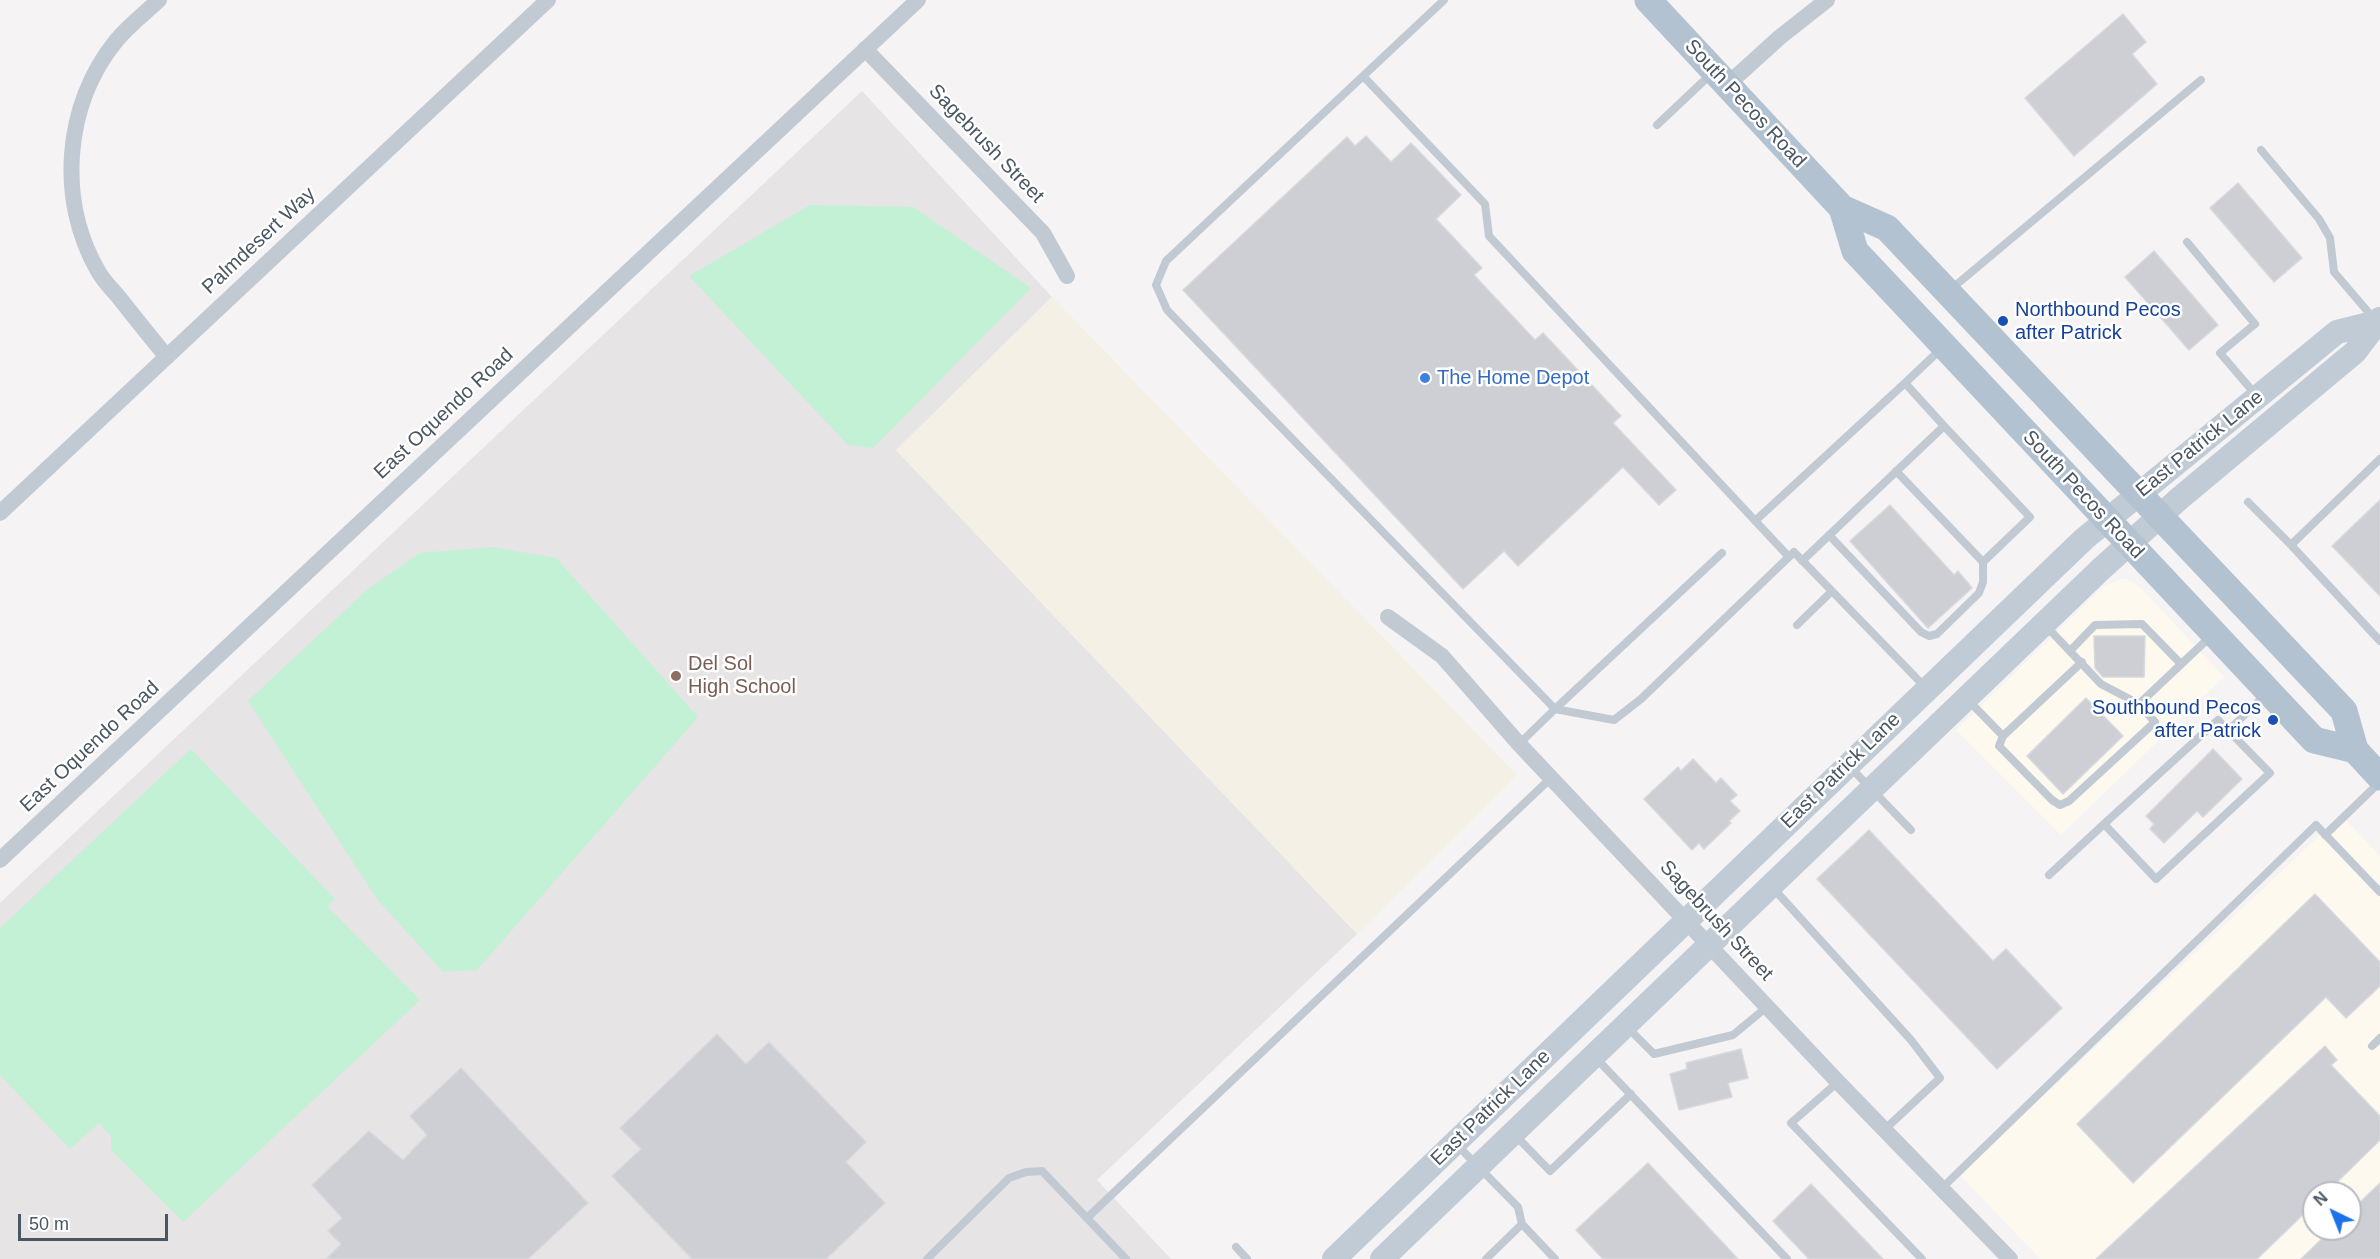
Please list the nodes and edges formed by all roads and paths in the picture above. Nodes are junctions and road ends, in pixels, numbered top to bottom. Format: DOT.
graph roads {
  1 [pos="159,0"];
  2 [pos="548,0"];
  3 [pos="918,0"];
  4 [pos="1444,0"];
  5 [pos="1648,0"];
  6 [pos="1827,0"];
  7 [pos="865,49"];
  8 [pos="1363,76"];
  9 [pos="1721,78"];
  10 [pos="2201,80"];
  11 [pos="1657,125"];
  12 [pos="2261,150"];
  13 [pos="1842,208"];
  14 [pos="2187,242"];
  15 [pos="1067,276"];
  16 [pos="1947,292"];
  17 [pos="2378,320"];
  18 [pos="1944,346"];
  19 [pos="166,357"];
  20 [pos="1905,383"];
  21 [pos="2258,398"];
  22 [pos="1944,426"];
  23 [pos="2380,459"];
  24 [pos="1896,471"];
  25 [pos="2138,494"];
  26 [pos="2248,502"];
  27 [pos="0,513"];
  28 [pos="2159,516"];
  29 [pos="2106,519"];
  30 [pos="1755,521"];
  31 [pos="1829,535"];
  32 [pos="2128,543"];
  33 [pos="2291,545"];
  34 [pos="1722,553"];
  35 [pos="1789,557"];
  36 [pos="1802,561"];
  37 [pos="1983,562"];
  38 [pos="1832,592"];
  39 [pos="1388,618"];
  40 [pos="2044,623"];
  41 [pos="1797,626"];
  42 [pos="2213,634"];
  43 [pos="2380,641"];
  44 [pos="2070,651"];
  45 [pos="2082,662"];
  46 [pos="2181,664"];
  47 [pos="1927,689"];
  48 [pos="2269,692"];
  49 [pos="1967,698"];
  50 [pos="2139,704"];
  51 [pos="1555,709"];
  52 [pos="2229,730"];
  53 [pos="2003,736"];
  54 [pos="1519,744"];
  55 [pos="1848,765"];
  56 [pos="2374,768"];
  57 [pos="1552,777"];
  58 [pos="1871,789"];
  59 [pos="2104,824"];
  60 [pos="1911,830"];
  61 [pos="2325,835"];
  62 [pos="0,860"];
  63 [pos="2049,875"];
  64 [pos="1771,885"];
  65 [pos="2380,892"];
  66 [pos="1687,920"];
  67 [pos="1710,944"];
  68 [pos="1768,1006"];
  69 [pos="1625,1025"];
  70 [pos="2380,1038"];
  71 [pos="2372,1046"];
  72 [pos="1594,1056"];
  73 [pos="1838,1082"];
  74 [pos="1631,1094"];
  75 [pos="1884,1130"];
  76 [pos="1513,1133"];
  77 [pos="1455,1143"];
  78 [pos="1478,1167"];
  79 [pos="1942,1188"];
  80 [pos="1087,1218"];
  81 [pos="1522,1224"];
  82 [pos="1236,1247"];
  83 [pos="927,1259"];
  84 [pos="1126,1259"];
  85 [pos="1247,1259"];
  86 [pos="1334,1259"];
  87 [pos="1383,1259"];
  88 [pos="1486,1259"];
  89 [pos="1555,1259"];
  90 [pos="1787,1259"];
  91 [pos="1922,1259"];
  92 [pos="2010,1259"];
  1 -- 19 [label="street"];
  2 -- 19 [label="street, Palmdesert Way"];
  3 -- 7 [label="street, East Oquendo Road"];
  4 -- 8 [label="lane"];
  5 -- 9 [label="main road, South Pecos Road"];
  6 -- 9 [label="street"];
  7 -- 15 [label="street, Sagebrush Street"];
  7 -- 62 [label="street, East Oquendo Road"];
  8 -- 30 [label="lane"];
  8 -- 51 [label="lane"];
  9 -- 11 [label="lane"];
  9 -- 13 [label="main road, South Pecos Road"];
  10 -- 16 [label="lane"];
  12 -- 17 [label="lane"];
  13 -- 16 [label="main road, South Pecos Road"];
  13 -- 18 [label="main road, South Pecos Road"];
  14 -- 21 [label="lane"];
  16 -- 25 [label="main road, South Pecos Road"];
  17 -- 21 [label="main road, East Patrick Lane"];
  17 -- 28 [label="main road, East Patrick Lane"];
  18 -- 20 [label="lane"];
  18 -- 29 [label="main road, South Pecos Road"];
  19 -- 27 [label="street, Palmdesert Way"];
  20 -- 22 [label="lane"];
  20 -- 30 [label="lane"];
  21 -- 25 [label="main road, East Patrick Lane"];
  22 -- 24 [label="lane"];
  22 -- 37 [label="lane"];
  23 -- 33 [label="lane"];
  24 -- 31 [label="lane"];
  24 -- 37 [label="lane"];
  25 -- 28 [label="main road, South Pecos Road"];
  25 -- 29 [label="main road, East Patrick Lane"];
  26 -- 33 [label="lane"];
  28 -- 32 [label="main road, East Patrick Lane"];
  28 -- 56 [label="main road, South Pecos Road"];
  29 -- 32 [label="main road, South Pecos Road"];
  29 -- 47 [label="main road, East Patrick Lane"];
  30 -- 35 [label="lane"];
  31 -- 36 [label="lane"];
  31 -- 37 [label="lane"];
  32 -- 40 [label="main road, East Patrick Lane"];
  32 -- 42 [label="main road, South Pecos Road"];
  33 -- 43 [label="lane"];
  34 -- 51 [label="lane"];
  35 -- 36 [label="lane"];
  35 -- 51 [label="lane"];
  36 -- 38 [label="lane"];
  38 -- 41 [label="lane"];
  38 -- 47 [label="lane"];
  39 -- 54 [label="street, Sagebrush Street"];
  40 -- 44 [label="lane"];
  40 -- 49 [label="main road, East Patrick Lane"];
  42 -- 46 [label="lane"];
  42 -- 48 [label="main road, South Pecos Road"];
  44 -- 45 [label="lane"];
  44 -- 46 [label="lane"];
  45 -- 50 [label="lane"];
  45 -- 53 [label="lane"];
  46 -- 50 [label="lane"];
  47 -- 55 [label="main road, East Patrick Lane"];
  48 -- 52 [label="lane"];
  48 -- 56 [label="main road, South Pecos Road"];
  49 -- 53 [label="lane"];
  49 -- 58 [label="main road, East Patrick Lane"];
  50 -- 53 [label="lane"];
  51 -- 54 [label="lane"];
  52 -- 59 [label="lane"];
  52 -- 59 [label="lane"];
  54 -- 57 [label="street, Sagebrush Street"];
  55 -- 58 [label="lane"];
  55 -- 66 [label="main road, East Patrick Lane"];
  56 -- 61 [label="lane"];
  57 -- 66 [label="street, Sagebrush Street"];
  57 -- 80 [label="lane"];
  58 -- 60 [label="lane"];
  58 -- 64 [label="main road, East Patrick Lane"];
  59 -- 63 [label="lane"];
  61 -- 65 [label="lane"];
  61 -- 79 [label="lane"];
  64 -- 67 [label="main road, East Patrick Lane"];
  64 -- 75 [label="lane"];
  66 -- 67 [label="street, Sagebrush Street"];
  66 -- 77 [label="main road, East Patrick Lane"];
  67 -- 68 [label="street, Sagebrush Street"];
  67 -- 69 [label="main road, East Patrick Lane"];
  68 -- 69 [label="lane"];
  68 -- 73 [label="street, Sagebrush Street"];
  69 -- 72 [label="main road, East Patrick Lane"];
  70 -- 71 [label="lane"];
  72 -- 74 [label="lane"];
  72 -- 76 [label="main road, East Patrick Lane"];
  73 -- 75 [label="street, Sagebrush Street"];
  73 -- 91 [label="lane"];
  74 -- 76 [label="lane"];
  74 -- 90 [label="lane"];
  75 -- 79 [label="street, Sagebrush Street"];
  76 -- 78 [label="main road, East Patrick Lane"];
  77 -- 78 [label="lane"];
  77 -- 86 [label="main road, East Patrick Lane"];
  78 -- 81 [label="lane"];
  78 -- 87 [label="main road, East Patrick Lane"];
  79 -- 92 [label="street, Sagebrush Street"];
  80 -- 83 [label="lane"];
  80 -- 84 [label="lane"];
  81 -- 88 [label="lane"];
  81 -- 89 [label="lane"];
  82 -- 85 [label="lane"];
}
